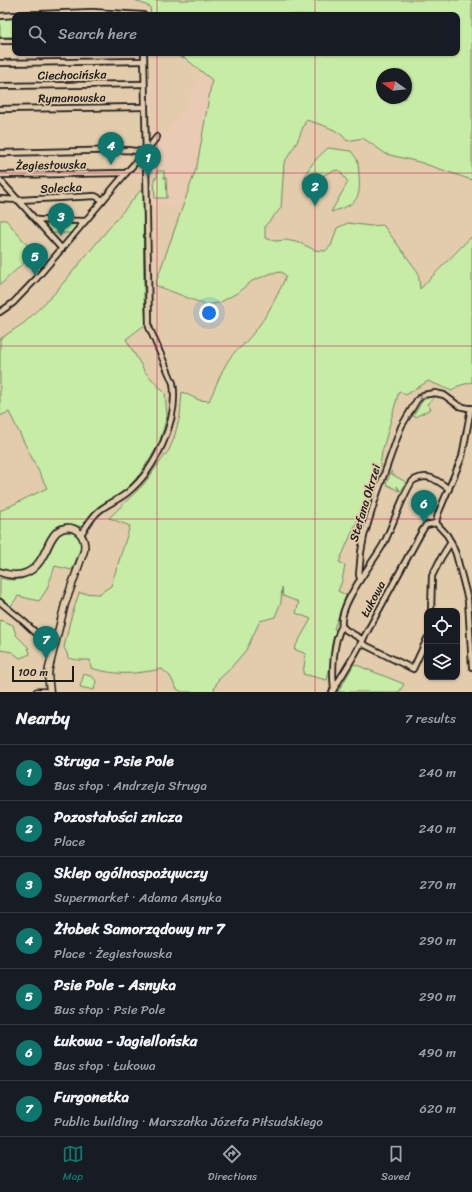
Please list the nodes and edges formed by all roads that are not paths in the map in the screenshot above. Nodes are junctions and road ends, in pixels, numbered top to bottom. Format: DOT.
graph roads {
  1 [pos="12,15"];
  2 [pos="0,16"];
  3 [pos="0,41"];
  4 [pos="12,41"];
  5 [pos="144,56"];
  6 [pos="144,61"];
  7 [pos="0,63"];
  8 [pos="144,84"];
  9 [pos="0,86"];
  10 [pos="145,107"];
  11 [pos="0,109"];
  12 [pos="157,137"];
  13 [pos="0,152"];
  14 [pos="145,152"];
  15 [pos="126,173"];
  16 [pos="0,175"];
  17 [pos="0,180"];
  18 [pos="0,199"];
  19 [pos="19,200"];
  20 [pos="103,200"];
  21 [pos="37,220"];
  22 [pos="85,221"];
  23 [pos="62,249"];
  24 [pos="0,312"];
  25 [pos="471,408"];
  26 [pos="450,489"];
  27 [pos="436,523"];
  28 [pos="82,534"];
  29 [pos="451,542"];
  30 [pos="0,572"];
  31 [pos="360,578"];
  32 [pos="470,600"];
  33 [pos="0,602"];
  34 [pos="431,608"];
  35 [pos="342,626"];
  36 [pos="362,641"];
  37 [pos="425,644"];
  38 [pos="53,647"];
  39 [pos="472,667"];
  40 [pos="333,690"];
  41 [pos="37,692"];
  42 [pos="45,692"];
  43 [pos="50,692"];
  1 -- 2 [label="street"];
  3 -- 4 [label="street"];
  5 -- 6 [label="street"];
  6 -- 7 [label="street"];
  6 -- 8 [label="street"];
  8 -- 9 [label="street, Ciechocińska"];
  8 -- 10 [label="street"];
  10 -- 11 [label="street, Rymanowska"];
  10 -- 14 [label="street"];
  12 -- 14 [label="street"];
  13 -- 14 [label="street"];
  14 -- 15 [label="street"];
  14 -- 28 [label="street"];
  15 -- 16 [label="street, Żegiestowska"];
  15 -- 20 [label="street"];
  17 -- 19 [label="street"];
  18 -- 19 [label="street, Solecka"];
  19 -- 20 [label="street, Solecka"];
  19 -- 21 [label="street"];
  20 -- 22 [label="street"];
  21 -- 22 [label="street"];
  21 -- 23 [label="street"];
  22 -- 23 [label="street"];
  23 -- 24 [label="street"];
  25 -- 26 [label="street"];
  25 -- 31 [label="street, Stefana Okrzei, one-way"];
  26 -- 27 [label="street"];
  26 -- 31 [label="street"];
  27 -- 29 [label="street"];
  27 -- 36 [label="street, Łukowa"];
  28 -- 30 [label="street"];
  28 -- 38 [label="street"];
  29 -- 32 [label="street"];
  29 -- 34 [label="street"];
  31 -- 35 [label="street"];
  32 -- 39 [label="street"];
  33 -- 38 [label="street"];
  35 -- 36 [label="street"];
  35 -- 40 [label="street"];
  36 -- 37 [label="street"];
  36 -- 40 [label="street, Łukowa"];
  38 -- 43 [label="street"];
  41 -- 42 [label="street"];
}
